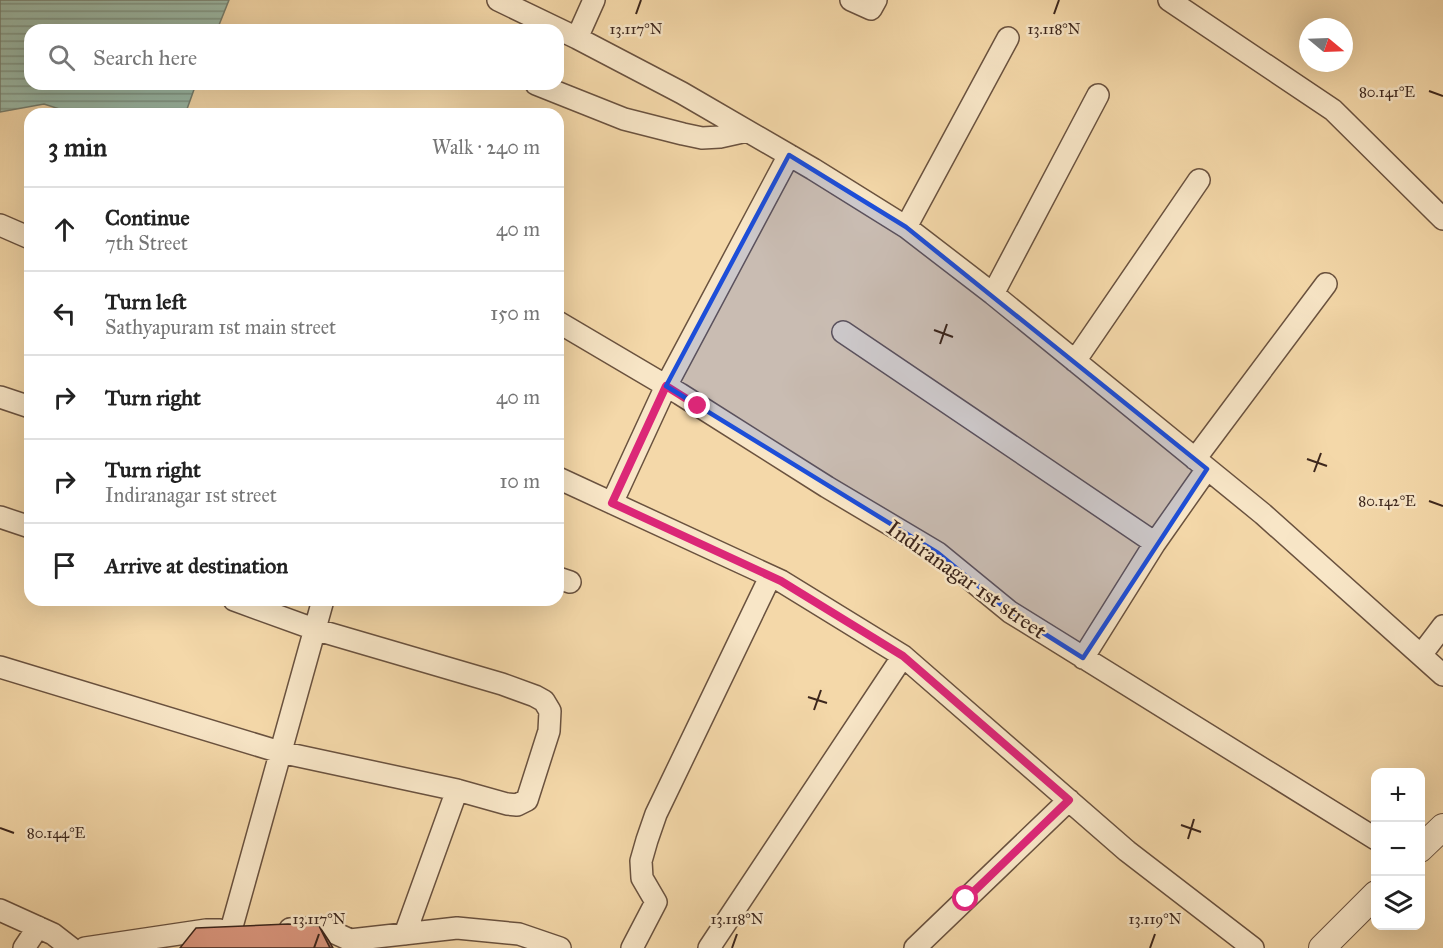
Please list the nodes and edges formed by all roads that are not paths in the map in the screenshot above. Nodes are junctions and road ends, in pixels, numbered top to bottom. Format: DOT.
graph roads {
  1 [pos="498,0"];
  2 [pos="594,0"];
  3 [pos="852,0"];
  4 [pos="876,0"];
  5 [pos="1169,0"];
  6 [pos="548,24"];
  7 [pos="564,32"];
  8 [pos="577,38"];
  9 [pos="1008,38"];
  10 [pos="551,90"];
  11 [pos="1098,94"];
  12 [pos="747,131"];
  13 [pos="789,155"];
  14 [pos="1198,180"];
  15 [pos="1443,219"];
  16 [pos="0,225"];
  17 [pos="906,227"];
  18 [pos="24,235"];
  19 [pos="1326,284"];
  20 [pos="993,294"];
  21 [pos="564,326"];
  22 [pos="843,332"];
  23 [pos="1075,362"];
  24 [pos="666,386"];
  25 [pos="0,397"];
  26 [pos="24,405"];
  27 [pos="1201,464"];
  28 [pos="564,481"];
  29 [pos="612,503"];
  30 [pos="0,517"];
  31 [pos="24,525"];
  32 [pos="1155,543"];
  33 [pos="770,577"];
  34 [pos="251,606"];
  35 [pos="321,606"];
  36 [pos="1443,626"];
  37 [pos="314,629"];
  38 [pos="903,656"];
  39 [pos="1421,656"];
  40 [pos="1083,658"];
  41 [pos="0,667"];
  42 [pos="1443,675"];
  43 [pos="280,752"];
  44 [pos="457,790"];
  45 [pos="1069,800"];
  46 [pos="1443,827"];
  47 [pos="1371,836"];
  48 [pos="1425,844"];
  49 [pos="1371,899"];
  50 [pos="0,910"];
  51 [pos="38,927"];
  52 [pos="250,930"];
  53 [pos="405,934"];
  54 [pos="352,944"];
  55 [pos="24,948"];
  56 [pos="71,948"];
  57 [pos="85,948"];
  58 [pos="560,948"];
  59 [pos="632,948"];
  60 [pos="709,948"];
  61 [pos="915,948"];
  62 [pos="1253,948"];
  63 [pos="1322,948"];
  1 -- 6 [label="street"];
  2 -- 8 [label="street"];
  3 -- 4 [label="street"];
  5 -- 15 [label="street"];
  7 -- 8 [label="street"];
  8 -- 12 [label="street"];
  9 -- 17 [label="street"];
  10 -- 12 [label="street"];
  11 -- 20 [label="street"];
  12 -- 13 [label="street"];
  13 -- 17 [label="street"];
  13 -- 24 [label="street"];
  14 -- 23 [label="street"];
  16 -- 18 [label="street"];
  17 -- 20 [label="street"];
  19 -- 27 [label="street"];
  20 -- 23 [label="street"];
  21 -- 24 [label="street, Indiranagar 1st street"];
  22 -- 32 [label="street"];
  23 -- 27 [label="street"];
  24 -- 29 [label="street"];
  24 -- 40 [label="street, Indiranagar 1st street"];
  25 -- 26 [label="street"];
  27 -- 32 [label="street"];
  27 -- 39 [label="street"];
  28 -- 29 [label="street"];
  29 -- 33 [label="street"];
  30 -- 31 [label="street"];
  32 -- 40 [label="street"];
  33 -- 38 [label="street"];
  33 -- 59 [label="street"];
  34 -- 37 [label="street"];
  35 -- 37 [label="street"];
  36 -- 39 [label="street"];
  37 -- 43 [label="street"];
  37 -- 44 [label="street"];
  38 -- 45 [label="street"];
  38 -- 60 [label="street"];
  39 -- 42 [label="street"];
  40 -- 47 [label="street, Indiranagar 1st street"];
  41 -- 43 [label="street"];
  43 -- 44 [label="street"];
  43 -- 52 [label="street"];
  44 -- 53 [label="street"];
  45 -- 61 [label="street"];
  45 -- 62 [label="street"];
  46 -- 48 [label="street"];
  49 -- 63 [label="street"];
  50 -- 51 [label="street"];
  51 -- 55 [label="street"];
  51 -- 56 [label="street"];
  52 -- 54 [label="street"];
  52 -- 57 [label="street"];
  53 -- 54 [label="street"];
  53 -- 58 [label="street"];
}
